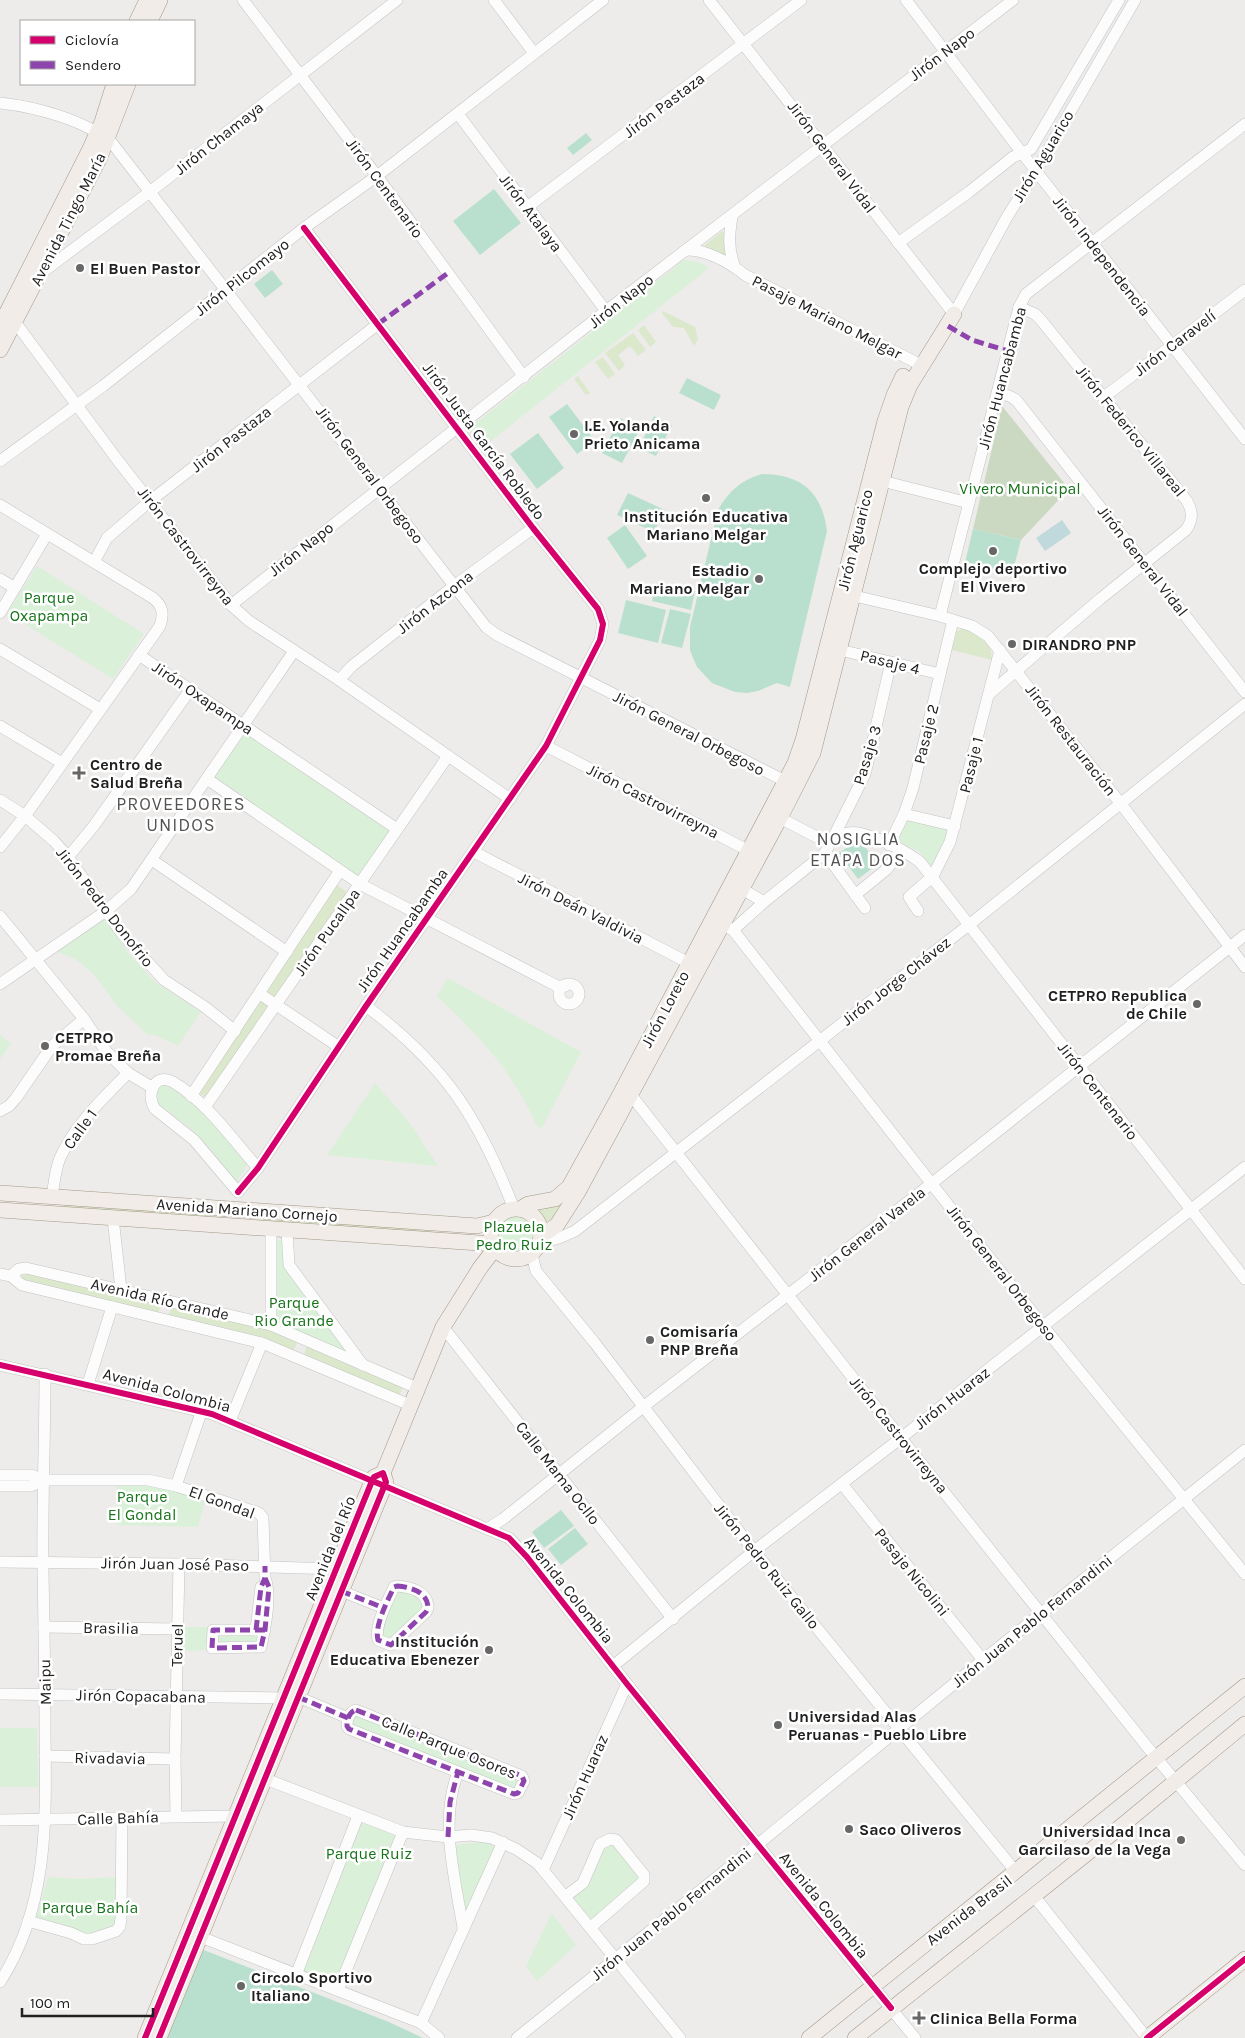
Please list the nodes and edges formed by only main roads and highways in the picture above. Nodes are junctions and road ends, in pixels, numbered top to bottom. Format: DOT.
graph roads {
  1 [pos="147,0"];
  2 [pos="160,0"];
  3 [pos="137,20"];
  4 [pos="150,20"];
  5 [pos="114,85"];
  6 [pos="128,85"];
  7 [pos="103,136"];
  8 [pos="954,314"];
  9 [pos="7,322"];
  10 [pos="0,350"];
  11 [pos="916,363"];
  12 [pos="848,594"];
  13 [pos="791,784"];
  14 [pos="754,853"];
  15 [pos="627,1093"];
  16 [pos="0,1193"];
  17 [pos="54,1197"];
  18 [pos="237,1209"];
  19 [pos="517,1209"];
  20 [pos="0,1210"];
  21 [pos="53,1214"];
  22 [pos="494,1222"];
  23 [pos="438,1223"];
  24 [pos="227,1226"];
  25 [pos="245,1227"];
  26 [pos="437,1240"];
  27 [pos="538,1243"];
  28 [pos="494,1245"];
  29 [pos="509,1257"];
  30 [pos="474,1279"];
  31 [pos="342,1571"];
  32 [pos="1245,1686"];
  33 [pos="290,1698"];
  34 [pos="1245,1724"];
  35 [pos="258,1777"];
  36 [pos="193,1934"];
  37 [pos="1245,1959"];
  38 [pos="145,2038"];
  39 [pos="158,2038"];
  40 [pos="809,2038"];
  41 [pos="855,2038"];
  42 [pos="1147,2038"];
  1 -- 3 [label="main road"];
  2 -- 4 [label="main road"];
  5 -- 7 [label="main road, Avenida Tingo María"];
  6 -- 7 [label="main road, Avenida Tingo María"];
  7 -- 9 [label="main road, Avenida Tingo María"];
  7 -- 9 [label="main road, Avenida Tingo María"];
  8 -- 11 [label="main road, Jirón Aguarico"];
  9 -- 10 [label="main road, Avenida Tingo María"];
  11 -- 12 [label="main road, Jirón Aguarico"];
  11 -- 12 [label="main road, Jirón Aguarico"];
  12 -- 13 [label="main road, Jirón Aguarico"];
  12 -- 13 [label="main road, Jirón Aguarico"];
  13 -- 14 [label="main road, Jirón Loreto"];
  13 -- 14 [label="main road, Jirón Loreto"];
  14 -- 15 [label="main road, Jirón Loreto"];
  14 -- 15 [label="main road, Jirón Loreto"];
  15 -- 19 [label="main road, Jirón Loreto"];
  15 -- 27 [label="main road, Jirón Loreto"];
  16 -- 17 [label="main road, Avenida Mariano Cornejo"];
  17 -- 18 [label="main road, Avenida Mariano Cornejo"];
  17 -- 21 [label="main road"];
  18 -- 23 [label="main road, Avenida Mariano Cornejo"];
  18 -- 24 [label="main road"];
  18 -- 25 [label="main road"];
  19 -- 22 [label="main road"];
  19 -- 27 [label="main road"];
  20 -- 21 [label="main road, Avenida Mariano Cornejo"];
  21 -- 24 [label="main road, Avenida Mariano Cornejo"];
  22 -- 23 [label="main road, Avenida Mariano Cornejo"];
  22 -- 28 [label="main road"];
  23 -- 26 [label="main road"];
  24 -- 25 [label="main road, Avenida Mariano Cornejo"];
  25 -- 26 [label="main road, Avenida Mariano Cornejo"];
  26 -- 28 [label="main road, Avenida Mariano Cornejo"];
  27 -- 29 [label="main road"];
  28 -- 29 [label="main road"];
  28 -- 30 [label="main road, Avenida del Río"];
  29 -- 30 [label="main road, Avenida del Río"];
  30 -- 31 [label="main road, Avenida del Río"];
  31 -- 33 [label="main road, Avenida del Río"];
  31 -- 33 [label="main road, Avenida del Río"];
  32 -- 40 [label="main road, Avenida Brasil"];
  33 -- 35 [label="main road, Avenida del Río"];
  34 -- 41 [label="main road, Avenida Brasil"];
  35 -- 36 [label="main road, Avenida del Río"];
  35 -- 36 [label="main road, Avenida del Río"];
  36 -- 38 [label="main road, Avenida del Río"];
  36 -- 39 [label="main road, Avenida del Río"];
  37 -- 42 [label="main road"];
}
